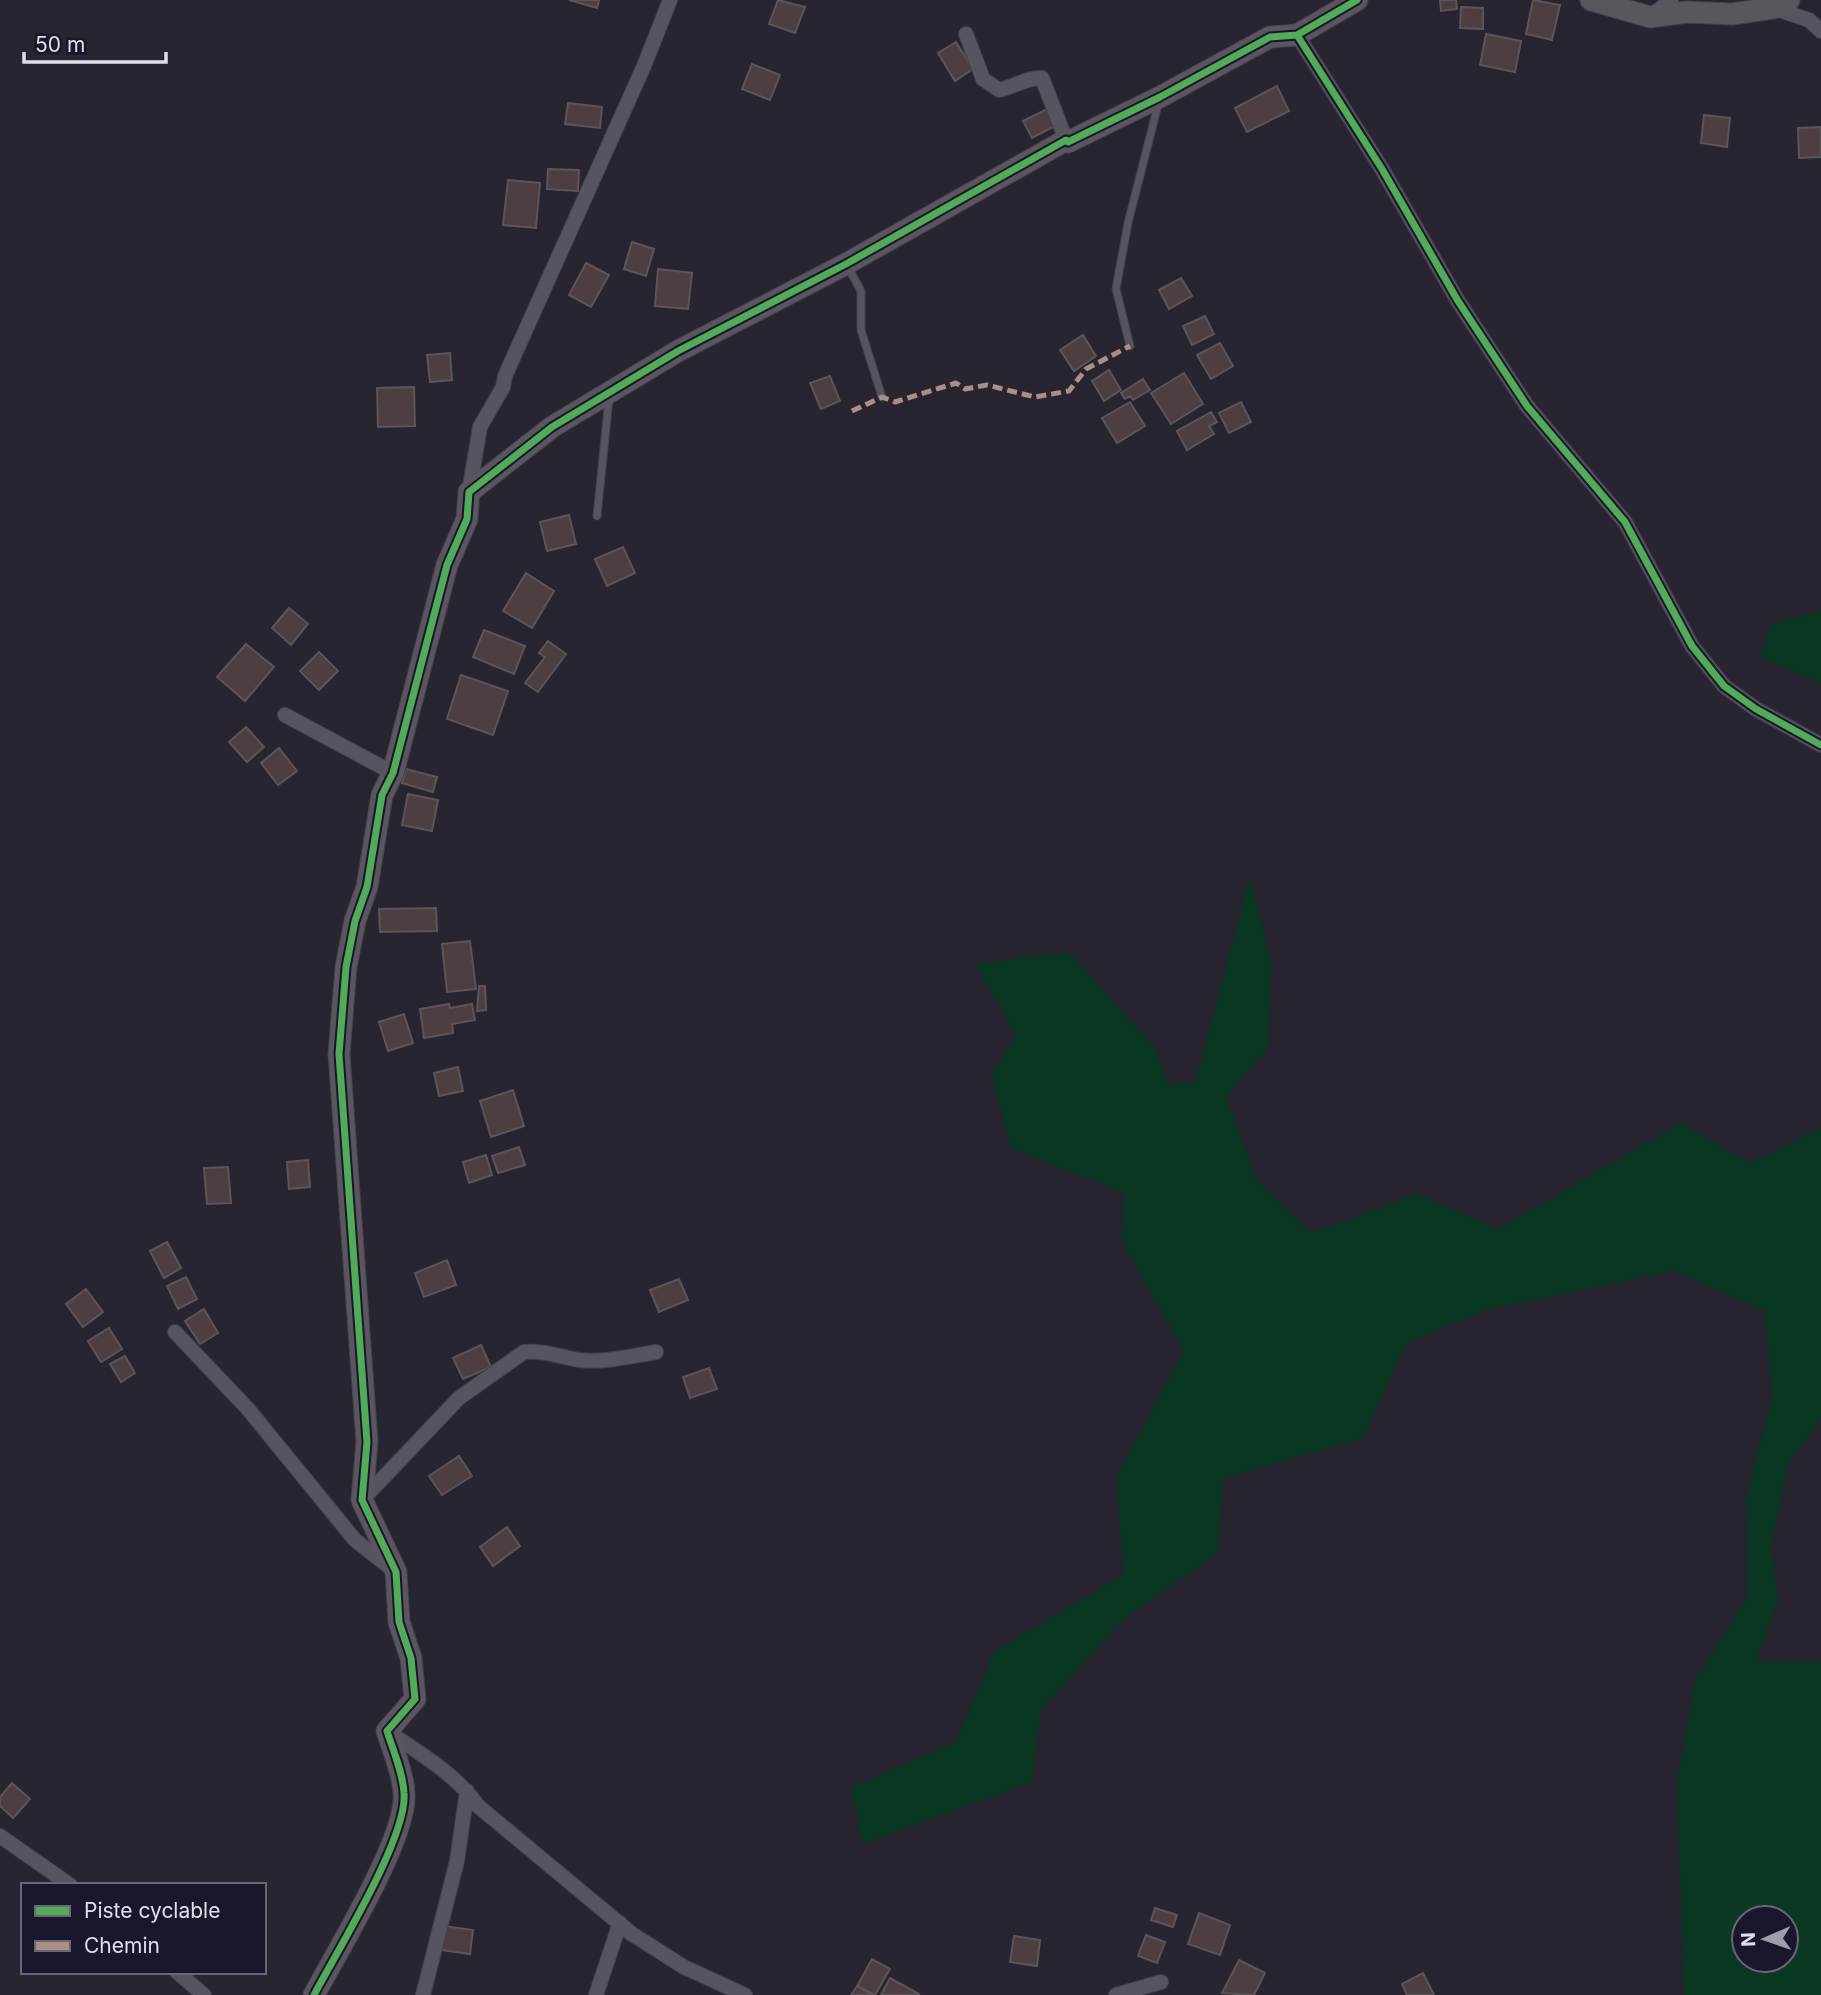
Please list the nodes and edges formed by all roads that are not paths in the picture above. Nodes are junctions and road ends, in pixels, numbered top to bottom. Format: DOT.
graph roads {
  1 [pos="670,0"];
  2 [pos="1357,0"];
  3 [pos="1591,0"];
  4 [pos="1671,0"];
  5 [pos="1781,4"];
  6 [pos="1650,17"];
  7 [pos="1821,31"];
  8 [pos="967,34"];
  9 [pos="1297,34"];
  10 [pos="1160,97"];
  11 [pos="1066,140"];
  12 [pos="846,264"];
  13 [pos="1130,346"];
  14 [pos="610,394"];
  15 [pos="882,397"];
  16 [pos="469,492"];
  17 [pos="597,516"];
  18 [pos="285,715"];
  19 [pos="1821,745"];
  20 [pos="393,773"];
  21 [pos="176,1332"];
  22 [pos="656,1352"];
  23 [pos="362,1500"];
  24 [pos="396,1572"];
  25 [pos="387,1731"];
  26 [pos="467,1791"];
  27 [pos="0,1836"];
  28 [pos="67,1883"];
  29 [pos="620,1923"];
  30 [pos="179,1974"];
  31 [pos="1161,1982"];
  32 [pos="204,1995"];
  33 [pos="314,1995"];
  34 [pos="423,1995"];
  35 [pos="596,1995"];
  36 [pos="745,1995"];
  37 [pos="1116,1995"];
  1 -- 16 [label="street"];
  2 -- 9 [label="street"];
  3 -- 6 [label="street"];
  4 -- 6 [label="street"];
  5 -- 6 [label="street"];
  5 -- 7 [label="street"];
  8 -- 11 [label="street"];
  9 -- 10 [label="street"];
  9 -- 19 [label="street"];
  10 -- 11 [label="street"];
  10 -- 13 [label="lane"];
  11 -- 12 [label="street"];
  12 -- 14 [label="street"];
  12 -- 15 [label="lane"];
  14 -- 16 [label="street"];
  14 -- 17 [label="lane"];
  16 -- 20 [label="street"];
  18 -- 20 [label="street"];
  20 -- 23 [label="street"];
  21 -- 24 [label="street"];
  22 -- 23 [label="street"];
  23 -- 24 [label="street"];
  24 -- 25 [label="street"];
  25 -- 26 [label="street"];
  25 -- 33 [label="street"];
  26 -- 29 [label="street"];
  26 -- 34 [label="street"];
  27 -- 28 [label="street"];
  29 -- 35 [label="street"];
  29 -- 36 [label="street"];
  30 -- 32 [label="street"];
  31 -- 37 [label="street"];
}
